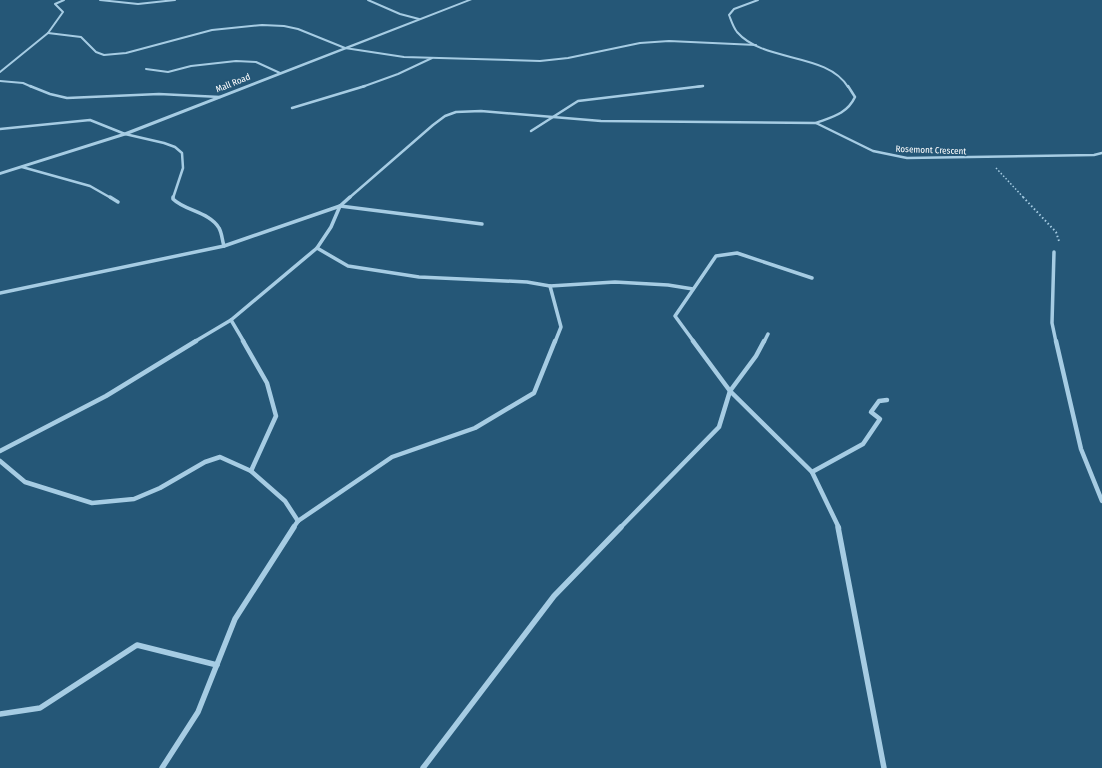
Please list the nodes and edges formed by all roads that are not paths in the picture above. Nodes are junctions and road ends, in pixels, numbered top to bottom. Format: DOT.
graph roads {
  1 [pos="64,0"];
  2 [pos="100,0"];
  3 [pos="175,0"];
  4 [pos="368,0"];
  5 [pos="470,0"];
  6 [pos="758,0"];
  7 [pos="419,19"];
  8 [pos="48,33"];
  9 [pos="759,46"];
  10 [pos="345,48"];
  11 [pos="432,58"];
  12 [pos="146,69"];
  13 [pos="0,72"];
  14 [pos="280,73"];
  15 [pos="0,81"];
  16 [pos="703,86"];
  17 [pos="220,97"];
  18 [pos="292,108"];
  19 [pos="552,118"];
  20 [pos="816,123"];
  21 [pos="0,129"];
  22 [pos="531,131"];
  23 [pos="124,134"];
  24 [pos="1102,153"];
  25 [pos="22,167"];
  26 [pos="0,174"];
  27 [pos="118,202"];
  28 [pos="340,206"];
  29 [pos="482,224"];
  30 [pos="224,246"];
  31 [pos="317,248"];
  32 [pos="1054,252"];
  33 [pos="812,278"];
  34 [pos="550,286"];
  35 [pos="693,289"];
  36 [pos="0,293"];
  37 [pos="231,320"];
  38 [pos="768,334"];
  39 [pos="730,391"];
  40 [pos="887,400"];
  41 [pos="0,451"];
  42 [pos="0,461"];
  43 [pos="251,471"];
  44 [pos="812,472"];
  45 [pos="1102,500"];
  46 [pos="298,521"];
  47 [pos="217,664"];
  48 [pos="0,714"];
  49 [pos="162,768"];
  50 [pos="423,768"];
  51 [pos="884,768"];
  1 -- 8 [label="street"];
  2 -- 3 [label="street"];
  4 -- 7 [label="street"];
  5 -- 7 [label="street, Mall Road"];
  6 -- 9 [label="street"];
  7 -- 10 [label="street, Mall Road"];
  8 -- 10 [label="street"];
  8 -- 13 [label="street"];
  9 -- 11 [label="street"];
  9 -- 20 [label="street"];
  10 -- 11 [label="street"];
  10 -- 14 [label="street, Mall Road"];
  11 -- 18 [label="street"];
  12 -- 14 [label="street"];
  14 -- 17 [label="street, Mall Road"];
  15 -- 17 [label="street"];
  16 -- 19 [label="street"];
  17 -- 23 [label="street, Mall Road"];
  19 -- 20 [label="street"];
  19 -- 22 [label="street"];
  19 -- 28 [label="street"];
  20 -- 24 [label="street, Rosemont Crescent"];
  21 -- 23 [label="street"];
  23 -- 25 [label="street, Mall Road"];
  23 -- 30 [label="street"];
  25 -- 26 [label="street, Mall Road"];
  25 -- 27 [label="street"];
  28 -- 29 [label="street"];
  28 -- 30 [label="street"];
  28 -- 31 [label="street"];
  30 -- 36 [label="street"];
  31 -- 34 [label="street"];
  31 -- 37 [label="street"];
  32 -- 45 [label="street"];
  33 -- 35 [label="street"];
  34 -- 35 [label="street"];
  34 -- 46 [label="street"];
  35 -- 39 [label="street"];
  37 -- 41 [label="street"];
  37 -- 43 [label="street"];
  38 -- 39 [label="street"];
  39 -- 44 [label="street"];
  39 -- 50 [label="street"];
  40 -- 44 [label="street"];
  42 -- 43 [label="street"];
  43 -- 46 [label="street"];
  44 -- 51 [label="street"];
  46 -- 47 [label="street"];
  47 -- 48 [label="street"];
  47 -- 49 [label="street"];
}
